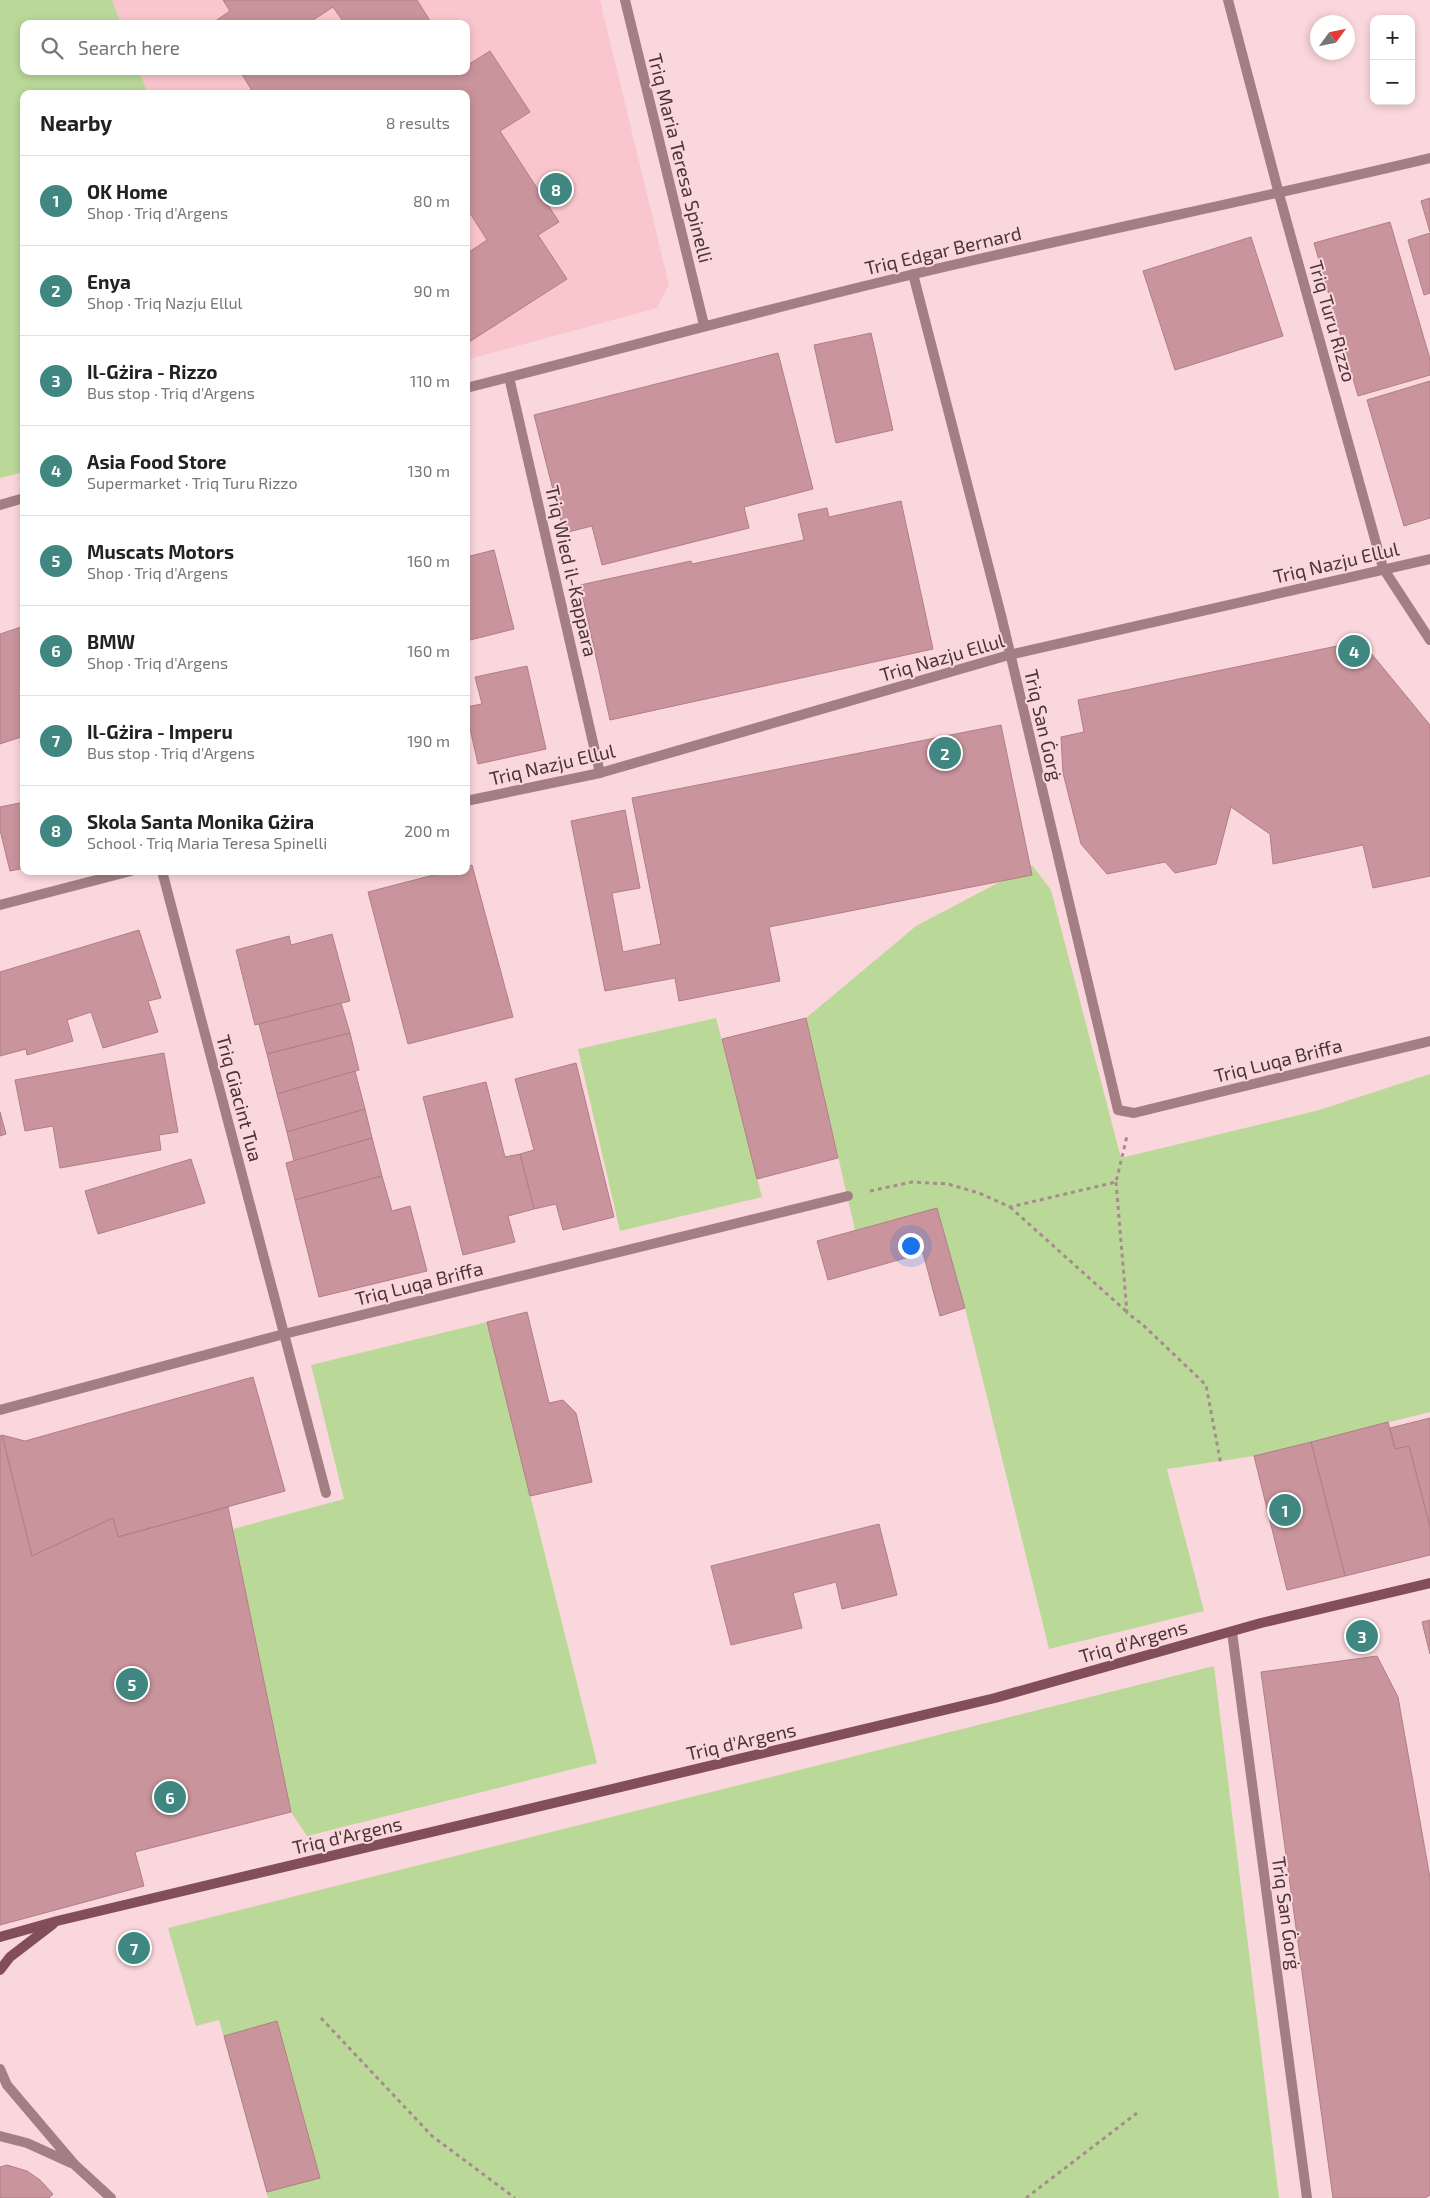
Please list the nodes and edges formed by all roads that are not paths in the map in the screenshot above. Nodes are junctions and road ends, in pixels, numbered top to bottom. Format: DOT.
graph roads {
  1 [pos="625,0"];
  2 [pos="1228,0"];
  3 [pos="1430,158"];
  4 [pos="1279,194"];
  5 [pos="913,274"];
  6 [pos="704,325"];
  7 [pos="509,377"];
  8 [pos="470,387"];
  9 [pos="20,499"];
  10 [pos="0,504"];
  11 [pos="1430,558"];
  12 [pos="1383,568"];
  13 [pos="1430,640"];
  14 [pos="1009,655"];
  15 [pos="600,773"];
  16 [pos="470,800"];
  17 [pos="116,875"];
  18 [pos="163,875"];
  19 [pos="0,905"];
  20 [pos="1430,1041"];
  21 [pos="1134,1113"];
  22 [pos="848,1196"];
  23 [pos="284,1334"];
  24 [pos="0,1410"];
  25 [pos="326,1493"];
  26 [pos="1430,1582"];
  27 [pos="1232,1632"];
  28 [pos="58,1921"];
  29 [pos="0,1937"];
  30 [pos="0,1970"];
  31 [pos="0,2069"];
  32 [pos="0,2136"];
  33 [pos="75,2165"];
  34 [pos="110,2198"];
  35 [pos="1307,2198"];
  1 -- 6 [label="street, Triq Maria Teresa Spinelli"];
  2 -- 4 [label="street, Triq Turu Rizzo"];
  3 -- 4 [label="street, Triq Edgar Bernard"];
  4 -- 5 [label="street, Triq Edgar Bernard"];
  4 -- 12 [label="street, Triq Turu Rizzo"];
  5 -- 6 [label="street, Triq Edgar Bernard"];
  5 -- 14 [label="street, Triq San Ġorġ"];
  6 -- 7 [label="street, Triq Edgar Bernard"];
  7 -- 8 [label="street, Triq Edgar Bernard"];
  7 -- 15 [label="street, Triq Wied il-Kappara"];
  9 -- 10 [label="street"];
  11 -- 12 [label="street, Triq Nazju Ellul"];
  12 -- 13 [label="street, Triq Turu Rizzo"];
  12 -- 14 [label="street, Triq Nazju Ellul"];
  14 -- 15 [label="street, Triq Nazju Ellul"];
  14 -- 21 [label="street, Triq San Ġorġ"];
  15 -- 16 [label="street, Triq Nazju Ellul"];
  17 -- 19 [label="street"];
  18 -- 23 [label="street, Triq Giacint Tua"];
  20 -- 21 [label="street, Triq Luqa Briffa"];
  22 -- 23 [label="street, Triq Luqa Briffa"];
  23 -- 24 [label="street, Triq Luqa Briffa"];
  23 -- 25 [label="street, Triq Giacint Tua"];
  26 -- 27 [label="main road, Triq d'Argens"];
  27 -- 28 [label="main road, Triq d'Argens"];
  27 -- 35 [label="street, Triq San Ġorġ"];
  28 -- 29 [label="main road, Triq d'Argens"];
  28 -- 30 [label="main road, Triq d'Argens"];
  31 -- 33 [label="street"];
  32 -- 33 [label="street"];
  33 -- 34 [label="street"];
}
